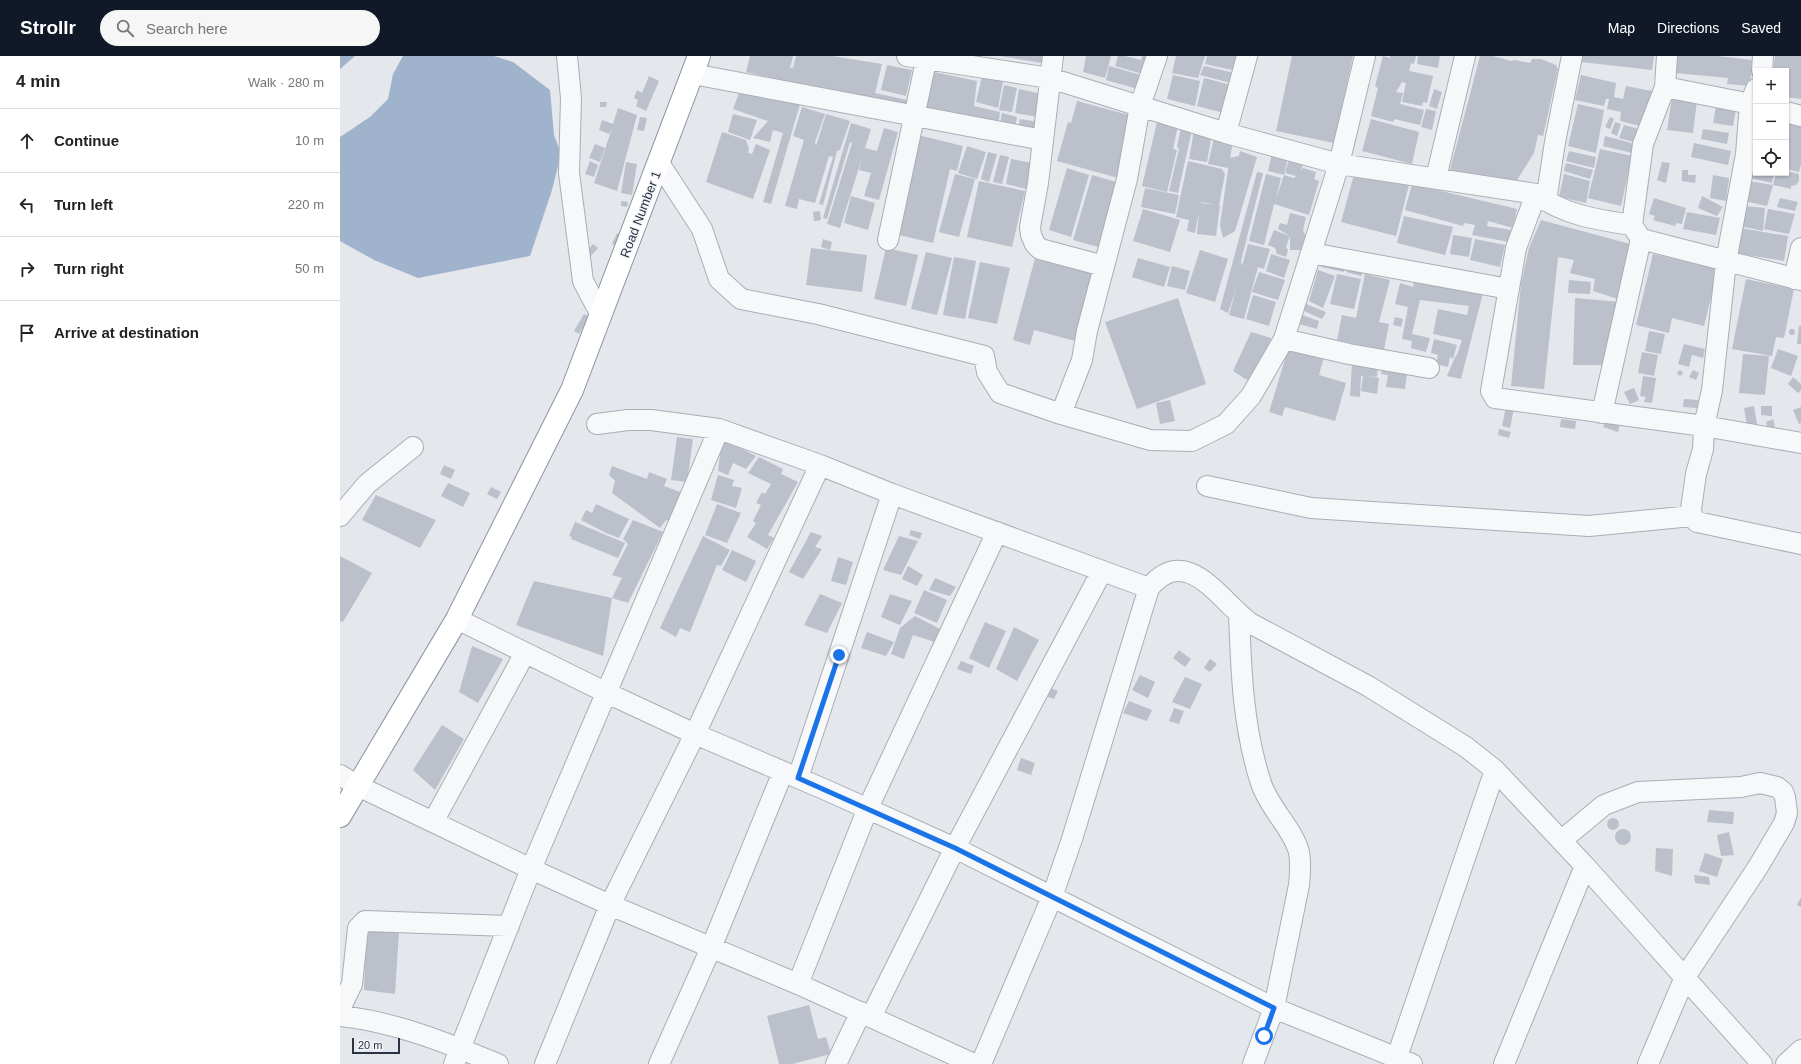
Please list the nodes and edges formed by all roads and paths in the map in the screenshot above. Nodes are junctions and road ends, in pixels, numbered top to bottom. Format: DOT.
graph roads {
  1 [pos="567,56"];
  2 [pos="907,56"];
  3 [pos="1053,56"];
  4 [pos="1157,56"];
  5 [pos="1247,56"];
  6 [pos="1365,56"];
  7 [pos="1464,56"];
  8 [pos="1572,56"];
  9 [pos="1666,56"];
  10 [pos="1763,56"];
  11 [pos="926,58"];
  12 [pos="696,65"];
  13 [pos="1762,68"];
  14 [pos="1050,78"];
  15 [pos="1665,87"];
  16 [pos="1753,99"];
  17 [pos="1753,104"];
  18 [pos="1140,106"];
  19 [pos="1789,113"];
  20 [pos="913,116"];
  21 [pos="1801,116"];
  22 [pos="1226,133"];
  23 [pos="1043,140"];
  24 [pos="659,164"];
  25 [pos="1339,164"];
  26 [pos="1436,178"];
  27 [pos="1541,198"];
  28 [pos="1636,232"];
  29 [pos="888,240"];
  30 [pos="1801,248"];
  31 [pos="1311,254"];
  32 [pos="1726,262"];
  33 [pos="1104,266"];
  34 [pos="1797,279"];
  35 [pos="1509,289"];
  36 [pos="601,315"];
  37 [pos="1284,339"];
  38 [pos="1429,368"];
  39 [pos="1602,413"];
  40 [pos="1061,414"];
  41 [pos="597,424"];
  42 [pos="1704,426"];
  43 [pos="719,429"];
  44 [pos="1801,443"];
  45 [pos="413,447"];
  46 [pos="820,465"];
  47 [pos="1207,486"];
  48 [pos="892,494"];
  49 [pos="340,516"];
  50 [pos="1692,516"];
  51 [pos="997,532"];
  52 [pos="1801,544"];
  53 [pos="1102,571"];
  54 [pos="1149,588"];
  55 [pos="1239,614"];
  56 [pos="457,619"];
  57 [pos="525,653"];
  58 [pos="607,693"];
  59 [pos="695,734"];
  60 [pos="1495,770"];
  61 [pos="340,775"];
  62 [pos="790,775"];
  63 [pos="358,786"];
  64 [pos="868,808"];
  65 [pos="340,816"];
  66 [pos="433,822"];
  67 [pos="1801,827"];
  68 [pos="1778,833"];
  69 [pos="1562,840"];
  70 [pos="955,848"];
  71 [pos="1586,866"];
  72 [pos="531,869"];
  73 [pos="1052,897"];
  74 [pos="610,905"];
  75 [pos="509,926"];
  76 [pos="711,948"];
  77 [pos="1685,977"];
  78 [pos="798,984"];
  79 [pos="1274,1008"];
  80 [pos="340,1009"];
  81 [pos="866,1015"];
  82 [pos="340,1016"];
  83 [pos="1801,1050"];
  84 [pos="458,1056"];
  85 [pos="1404,1061"];
  86 [pos="498,1064"];
  87 [pos="545,1064"];
  88 [pos="659,1064"];
  89 [pos="836,1064"];
  90 [pos="974,1064"];
  91 [pos="981,1064"];
  92 [pos="1253,1064"];
  93 [pos="1504,1064"];
  94 [pos="1648,1064"];
  95 [pos="1762,1064"];
  96 [pos="1786,1064"];
  1 -- 36 [label="street"];
  2 -- 11 [label="street"];
  3 -- 14 [label="street"];
  4 -- 18 [label="street"];
  5 -- 22 [label="street"];
  6 -- 25 [label="street"];
  7 -- 26 [label="street"];
  8 -- 27 [label="street"];
  9 -- 15 [label="street"];
  10 -- 13 [label="street"];
  11 -- 14 [label="street"];
  11 -- 20 [label="street"];
  12 -- 20 [label="street"];
  12 -- 24 [label="highway, Road Number 1"];
  14 -- 18 [label="street"];
  14 -- 23 [label="street"];
  15 -- 16 [label="street"];
  15 -- 28 [label="street"];
  17 -- 32 [label="street"];
  18 -- 22 [label="street"];
  18 -- 33 [label="street"];
  19 -- 21 [label="street"];
  20 -- 23 [label="street"];
  20 -- 29 [label="street"];
  22 -- 25 [label="street"];
  23 -- 33 [label="street"];
  24 -- 36 [label="highway, Road Number 1"];
  24 -- 40 [label="street"];
  25 -- 26 [label="street"];
  25 -- 31 [label="street"];
  26 -- 27 [label="street"];
  27 -- 28 [label="street"];
  27 -- 35 [label="street"];
  28 -- 32 [label="street"];
  28 -- 39 [label="street"];
  30 -- 34 [label="street"];
  31 -- 35 [label="street"];
  31 -- 37 [label="street"];
  32 -- 34 [label="street"];
  32 -- 42 [label="street"];
  33 -- 40 [label="street"];
  35 -- 39 [label="street"];
  36 -- 56 [label="highway, Road Number 1"];
  37 -- 38 [label="street"];
  37 -- 40 [label="street"];
  39 -- 42 [label="street"];
  41 -- 43 [label="street"];
  42 -- 44 [label="street"];
  42 -- 50 [label="street"];
  43 -- 46 [label="street"];
  43 -- 58 [label="street"];
  45 -- 49 [label="street"];
  46 -- 48 [label="street"];
  46 -- 59 [label="street"];
  47 -- 50 [label="street"];
  48 -- 51 [label="street"];
  48 -- 62 [label="street"];
  50 -- 52 [label="street"];
  51 -- 53 [label="street"];
  51 -- 64 [label="street"];
  53 -- 54 [label="street"];
  53 -- 70 [label="street"];
  54 -- 55 [label="street"];
  54 -- 73 [label="street"];
  55 -- 60 [label="street"];
  55 -- 79 [label="street"];
  56 -- 57 [label="street"];
  56 -- 63 [label="highway, Road Number 1"];
  57 -- 58 [label="street"];
  57 -- 66 [label="street"];
  58 -- 59 [label="street"];
  58 -- 72 [label="street"];
  59 -- 62 [label="street"];
  59 -- 74 [label="street"];
  60 -- 69 [label="street"];
  60 -- 85 [label="street"];
  61 -- 63 [label="street"];
  62 -- 64 [label="street"];
  62 -- 76 [label="street"];
  63 -- 65 [label="highway, Road Number 1"];
  63 -- 66 [label="street"];
  64 -- 70 [label="street"];
  64 -- 78 [label="street"];
  66 -- 72 [label="street"];
  67 -- 68 [label="street"];
  68 -- 69 [label="street"];
  68 -- 77 [label="street"];
  69 -- 71 [label="street"];
  70 -- 73 [label="street"];
  70 -- 81 [label="street"];
  71 -- 77 [label="street"];
  71 -- 93 [label="street"];
  72 -- 74 [label="street"];
  72 -- 75 [label="street"];
  73 -- 79 [label="street"];
  73 -- 91 [label="street"];
  74 -- 76 [label="street"];
  74 -- 87 [label="street"];
  75 -- 80 [label="street"];
  75 -- 84 [label="street"];
  76 -- 78 [label="street"];
  76 -- 88 [label="street"];
  77 -- 94 [label="street"];
  77 -- 95 [label="street"];
  78 -- 81 [label="street"];
  79 -- 85 [label="street"];
  79 -- 92 [label="street"];
  81 -- 89 [label="street"];
  81 -- 90 [label="street"];
  82 -- 84 [label="street"];
  83 -- 96 [label="street"];
  84 -- 86 [label="street"];
}
